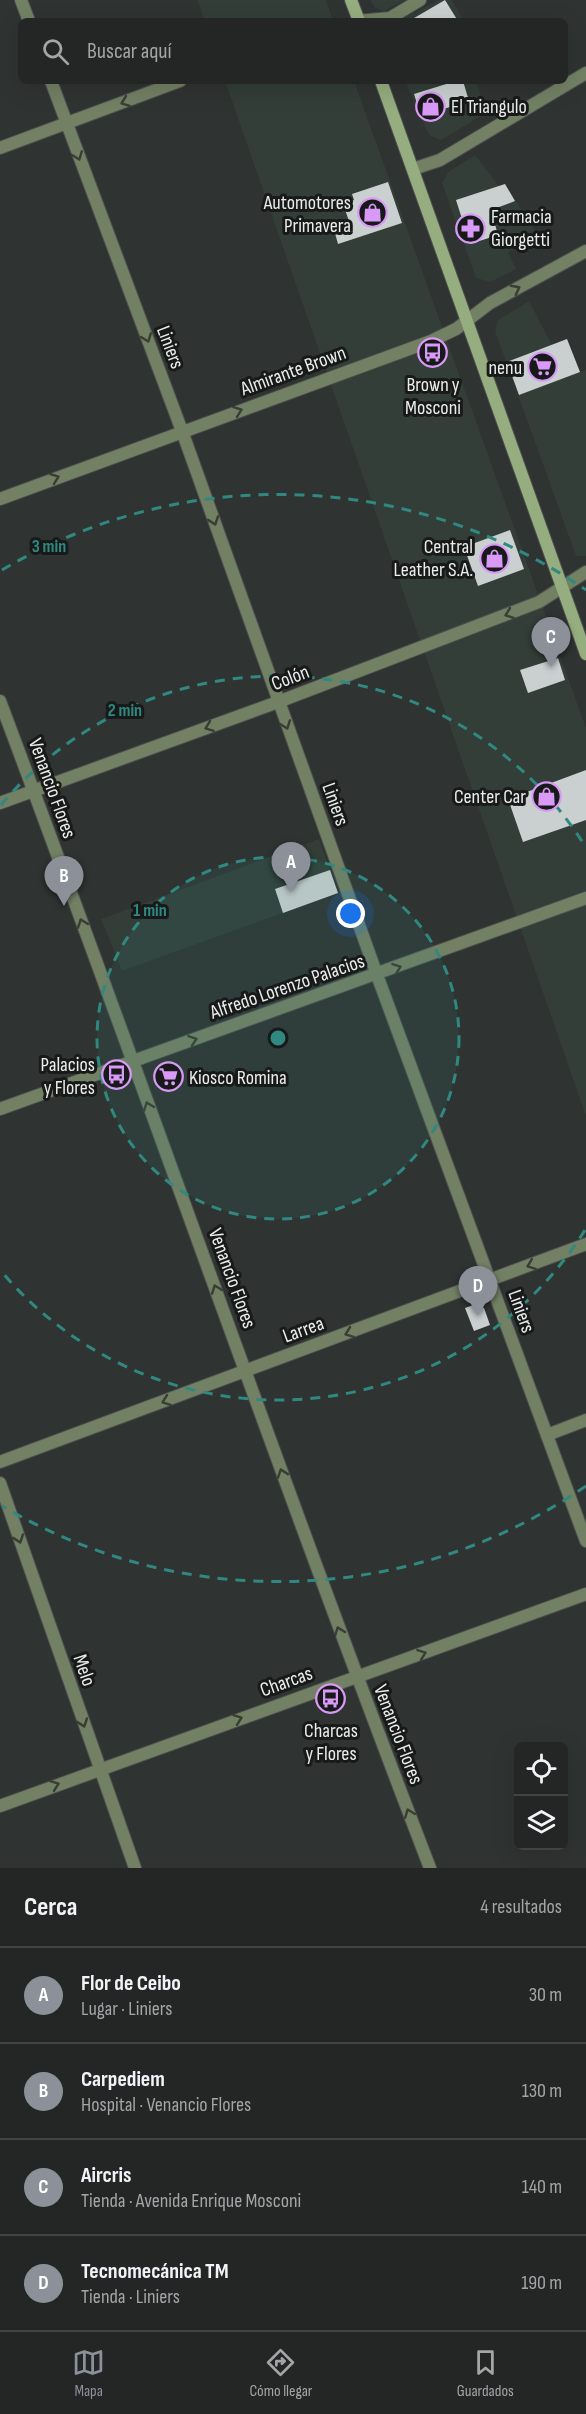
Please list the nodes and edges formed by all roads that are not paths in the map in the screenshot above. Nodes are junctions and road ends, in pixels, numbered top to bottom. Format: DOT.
graph roads {
  1 [pos="21,0"];
  2 [pos="351,0"];
  3 [pos="420,0"];
  4 [pos="28,18"];
  5 [pos="357,18"];
  6 [pos="390,18"];
  7 [pos="586,73"];
  8 [pos="52,84"];
  9 [pos="172,84"];
  10 [pos="382,84"];
  11 [pos="568,84"];
  12 [pos="568,84"];
  13 [pos="66,124"];
  14 [pos="0,148"];
  15 [pos="413,170"];
  16 [pos="586,252"];
  17 [pos="467,320"];
  18 [pos="182,432"];
  19 [pos="0,499"];
  20 [pos="586,572"];
  21 [pos="562,588"];
  22 [pos="586,654"];
  23 [pos="0,701"];
  24 [pos="278,702"];
  25 [pos="34,790"];
  26 [pos="0,802"];
  27 [pos="586,898"];
  28 [pos="377,975"];
  29 [pos="132,1061"];
  30 [pos="0,1109"];
  31 [pos="586,1244"];
  32 [pos="490,1281"];
  33 [pos="247,1372"];
  34 [pos="586,1420"];
  35 [pos="547,1436"];
  36 [pos="0,1462"];
  37 [pos="0,1483"];
  38 [pos="586,1541"];
  39 [pos="586,1594"];
  40 [pos="356,1677"];
  41 [pos="99,1769"];
  42 [pos="0,1806"];
  43 [pos="135,1868"];
  44 [pos="430,1868"];
  1 -- 4 [label="street"];
  2 -- 5 [label="main road"];
  3 -- 6 [label="street"];
  7 -- 11 [label="street"];
  8 -- 13 [label="street, Liniers"];
  9 -- 13 [label="street, one-way"];
  10 -- 15 [label="main road"];
  12 -- 15 [label="street"];
  13 -- 14 [label="street"];
  13 -- 18 [label="street, Liniers, one-way"];
  15 -- 17 [label="main road"];
  17 -- 16 [label="street, Almirante Brown, one-way"];
  18 -- 17 [label="street, Almirante Brown, one-way"];
  17 -- 21 [label="main road"];
  19 -- 18 [label="street, Almirante Brown, one-way"];
  18 -- 24 [label="street, Liniers, one-way"];
  20 -- 21 [label="street, Colón"];
  21 -- 22 [label="main road"];
  21 -- 24 [label="street, Colón, one-way"];
  23 -- 25 [label="street, Venancio Flores"];
  24 -- 25 [label="street, Colón, one-way"];
  24 -- 28 [label="street, Liniers, one-way"];
  25 -- 26 [label="street, Colón"];
  29 -- 25 [label="street, Venancio Flores, one-way"];
  28 -- 27 [label="street, Alfredo Lorenzo Palacios, one-way"];
  29 -- 28 [label="street, Alfredo Lorenzo Palacios, one-way"];
  28 -- 32 [label="street, Liniers"];
  29 -- 30 [label="street, Alfredo Lorenzo Palacios"];
  33 -- 29 [label="street, Venancio Flores, one-way"];
  31 -- 32 [label="street, Larrea, one-way"];
  32 -- 33 [label="street, Larrea, one-way"];
  32 -- 35 [label="street, Liniers"];
  33 -- 36 [label="street, Larrea, one-way"];
  40 -- 33 [label="street, Venancio Flores, one-way"];
  34 -- 35 [label="street"];
  35 -- 38 [label="street, Liniers"];
  37 -- 41 [label="street, Melo, one-way"];
  40 -- 39 [label="street, Charcas, one-way"];
  41 -- 40 [label="street, Charcas, one-way"];
  44 -- 40 [label="street, Venancio Flores, one-way"];
  42 -- 41 [label="street, Charcas, one-way"];
  41 -- 43 [label="street, Melo"];
}
